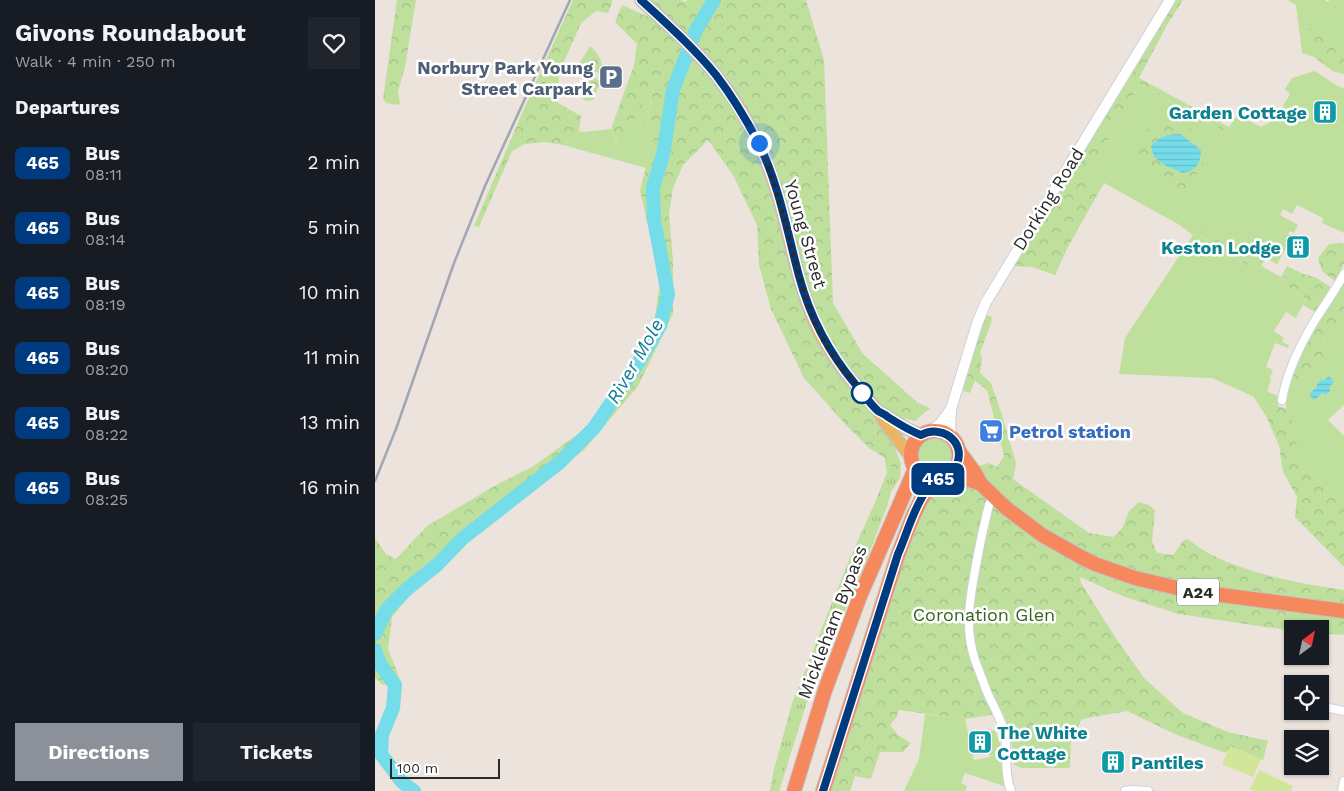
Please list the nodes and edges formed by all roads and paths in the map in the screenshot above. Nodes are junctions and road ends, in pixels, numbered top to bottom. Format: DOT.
graph roads {
  1 [pos="641,0"];
  2 [pos="1170,0"];
  3 [pos="1344,274"];
  4 [pos="1282,400"];
  5 [pos="951,408"];
  6 [pos="878,411"];
  7 [pos="926,433"];
  8 [pos="955,444"];
  9 [pos="913,462"];
  10 [pos="943,477"];
  11 [pos="981,484"];
  12 [pos="993,497"];
  13 [pos="1344,611"];
  14 [pos="1329,708"];
  15 [pos="1344,710"];
  16 [pos="1344,781"];
  17 [pos="795,791"];
  18 [pos="823,791"];
  19 [pos="1010,791"];
  20 [pos="1125,791"];
  21 [pos="1148,791"];
  22 [pos="1342,791"];
  1 -- 6 [label="main road, Young Street"];
  2 -- 5 [label="main road, Dorking Road"];
  3 -- 4 [label="street"];
  5 -- 7 [label="main road, Dorking Road"];
  5 -- 8 [label="main road, Dorking Road"];
  6 -- 7 [label="main road, Young Street"];
  6 -- 9 [label="main road, Young Street"];
  7 -- 8 [label="highway"];
  7 -- 9 [label="highway"];
  8 -- 10 [label="highway"];
  8 -- 11 [label="highway, A24"];
  9 -- 10 [label="highway"];
  9 -- 17 [label="highway, Mickleham Bypass"];
  10 -- 11 [label="highway"];
  10 -- 18 [label="highway"];
  11 -- 12 [label="highway, A24"];
  12 -- 13 [label="highway, A24"];
  12 -- 19 [label="street"];
  14 -- 15 [label="street"];
  16 -- 22 [label="street"];
  20 -- 21 [label="street"];
}
